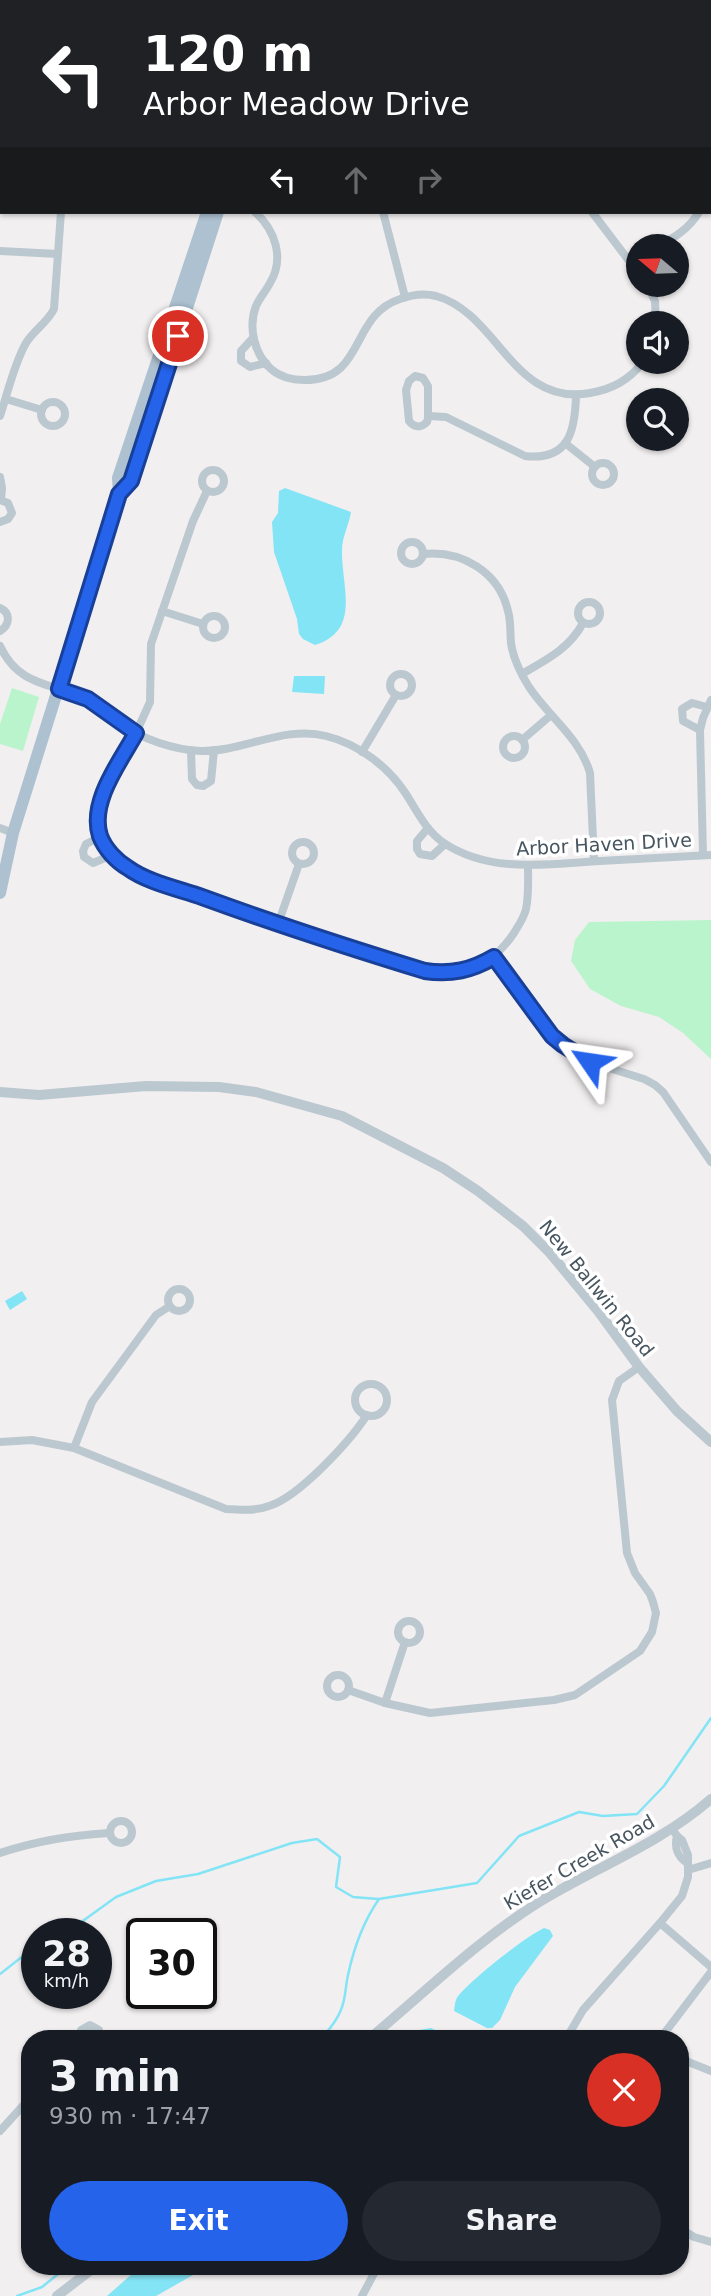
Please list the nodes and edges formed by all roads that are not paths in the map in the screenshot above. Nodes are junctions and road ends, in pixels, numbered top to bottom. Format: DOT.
graph roads {
  1 [pos="61,214"];
  2 [pos="206,214"];
  3 [pos="217,214"];
  4 [pos="257,214"];
  5 [pos="384,214"];
  6 [pos="594,214"];
  7 [pos="698,214"];
  8 [pos="679,234"];
  9 [pos="0,251"];
  10 [pos="58,254"];
  11 [pos="626,257"];
  12 [pos="405,297"];
  13 [pos="253,338"];
  14 [pos="266,363"];
  15 [pos="631,374"];
  16 [pos="576,396"];
  17 [pos="6,399"];
  18 [pos="42,410"];
  19 [pos="429,415"];
  20 [pos="0,416"];
  21 [pos="565,443"];
  22 [pos="595,467"];
  23 [pos="0,477"];
  24 [pos="207,491"];
  25 [pos="119,494"];
  26 [pos="1,500"];
  27 [pos="0,522"];
  28 [pos="423,554"];
  29 [pos="0,608"];
  30 [pos="162,611"];
  31 [pos="583,623"];
  32 [pos="204,624"];
  33 [pos="0,631"];
  34 [pos="0,646"];
  35 [pos="522,674"];
  36 [pos="59,689"];
  37 [pos="396,695"];
  38 [pos="709,704"];
  39 [pos="551,715"];
  40 [pos="700,730"];
  41 [pos="136,733"];
  42 [pos="522,740"];
  43 [pos="191,750"];
  44 [pos="214,750"];
  45 [pos="362,752"];
  46 [pos="0,828"];
  47 [pos="428,828"];
  48 [pos="13,833"];
  49 [pos="100,837"];
  50 [pos="445,844"];
  51 [pos="112,855"];
  52 [pos="707,855"];
  53 [pos="594,861"];
  54 [pos="299,864"];
  55 [pos="528,866"];
  56 [pos="0,893"];
  57 [pos="278,924"];
  58 [pos="494,957"];
  59 [pos="0,1092"];
  60 [pos="711,1163"];
  61 [pos="170,1306"];
  62 [pos="639,1367"];
  63 [pos="367,1415"];
  64 [pos="0,1442"];
  65 [pos="711,1442"];
  66 [pos="74,1447"];
  67 [pos="405,1643"];
  68 [pos="348,1690"];
  69 [pos="385,1703"];
  70 [pos="711,1799"];
  71 [pos="110,1833"];
  72 [pos="674,1833"];
  73 [pos="0,1853"];
  74 [pos="711,1863"];
  75 [pos="687,1866"];
  76 [pos="660,1923"];
  77 [pos="711,1969"];
  78 [pos="81,2030"];
  79 [pos="99,2030"];
  80 [pos="380,2030"];
  81 [pos="571,2030"];
  82 [pos="667,2030"];
  83 [pos="689,2062"];
  84 [pos="711,2071"];
  85 [pos="21,2108"];
  86 [pos="0,2131"];
  87 [pos="689,2234"];
  88 [pos="711,2242"];
  89 [pos="84,2275"];
  90 [pos="373,2275"];
  91 [pos="57,2296"];
  92 [pos="362,2296"];
  1 -- 10 [label="street"];
  2 -- 25 [label="main road"];
  3 -- 25 [label="main road"];
  4 -- 13 [label="street"];
  5 -- 12 [label="street"];
  6 -- 11 [label="street"];
  7 -- 8 [label="street"];
  9 -- 10 [label="street"];
  10 -- 17 [label="street"];
  12 -- 14 [label="street"];
  12 -- 16 [label="street"];
  13 -- 14 [label="street"];
  13 -- 14 [label="street"];
  15 -- 16 [label="street"];
  16 -- 21 [label="street"];
  17 -- 18 [label="street"];
  17 -- 20 [label="street"];
  19 -- 19 [label="street"];
  19 -- 21 [label="street"];
  21 -- 22 [label="street"];
  23 -- 26 [label="street"];
  24 -- 30 [label="street"];
  25 -- 36 [label="main road"];
  26 -- 27 [label="street"];
  28 -- 35 [label="street"];
  29 -- 33 [label="street"];
  30 -- 32 [label="street"];
  30 -- 41 [label="street"];
  31 -- 35 [label="street"];
  34 -- 36 [label="street, Arbor Haven Drive"];
  35 -- 39 [label="street"];
  36 -- 41 [label="street, Arbor Haven Drive"];
  36 -- 48 [label="main road"];
  37 -- 45 [label="street"];
  38 -- 40 [label="street"];
  38 -- 40 [label="street"];
  39 -- 42 [label="street"];
  39 -- 53 [label="street"];
  40 -- 52 [label="street"];
  41 -- 43 [label="street, Arbor Haven Drive"];
  41 -- 49 [label="street"];
  43 -- 44 [label="street, Arbor Haven Drive"];
  43 -- 44 [label="street"];
  44 -- 45 [label="street, Arbor Haven Drive"];
  45 -- 47 [label="street, Arbor Haven Drive"];
  46 -- 48 [label="street"];
  47 -- 50 [label="street, Arbor Haven Drive"];
  47 -- 50 [label="street"];
  48 -- 56 [label="main road"];
  49 -- 51 [label="street"];
  49 -- 51 [label="street"];
  50 -- 55 [label="street, Arbor Haven Drive"];
  51 -- 57 [label="street"];
  52 -- 53 [label="street, Arbor Haven Drive"];
  53 -- 55 [label="street, Arbor Haven Drive"];
  54 -- 57 [label="street"];
  55 -- 58 [label="street"];
  57 -- 58 [label="street"];
  58 -- 60 [label="street"];
  59 -- 62 [label="street, New Ballwin Road"];
  61 -- 66 [label="street"];
  62 -- 65 [label="street, New Ballwin Road"];
  62 -- 69 [label="street"];
  63 -- 66 [label="street"];
  64 -- 66 [label="street"];
  67 -- 69 [label="street"];
  68 -- 69 [label="street"];
  70 -- 72 [label="street, Kiefer Creek Road"];
  71 -- 73 [label="street"];
  72 -- 75 [label="street"];
  72 -- 80 [label="street, Kiefer Creek Road"];
  74 -- 75 [label="street"];
  75 -- 76 [label="street"];
  76 -- 77 [label="street"];
  76 -- 81 [label="street"];
  77 -- 82 [label="street"];
  78 -- 79 [label="street"];
  83 -- 84 [label="street"];
  85 -- 86 [label="street"];
  87 -- 88 [label="street"];
  89 -- 91 [label="street"];
  90 -- 92 [label="street"];
}
